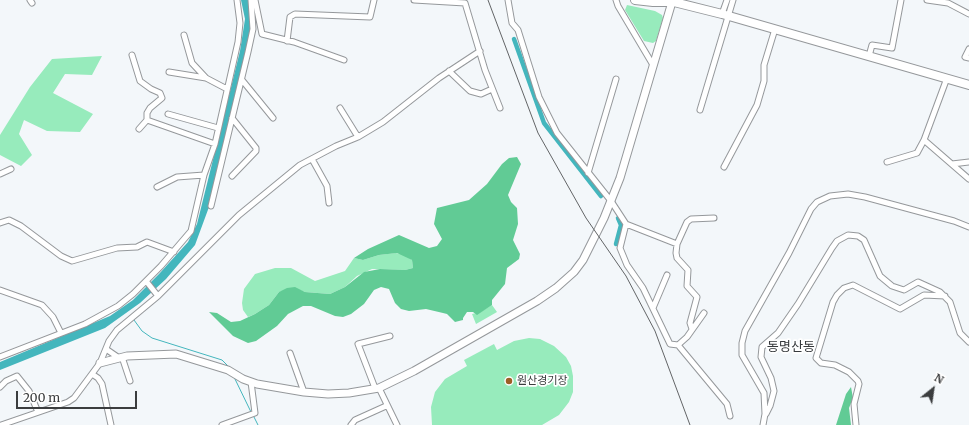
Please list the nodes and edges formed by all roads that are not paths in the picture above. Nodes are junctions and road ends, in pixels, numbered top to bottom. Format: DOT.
graph roads {
  1 [pos="237,0"];
  2 [pos="252,0"];
  3 [pos="255,0"];
  4 [pos="374,0"];
  5 [pos="414,0"];
  6 [pos="508,0"];
  7 [pos="616,0"];
  8 [pos="635,0"];
  9 [pos="727,0"];
  10 [pos="733,0"];
  11 [pos="901,0"];
  12 [pos="927,0"];
  13 [pos="669,1"];
  14 [pos="969,14"];
  15 [pos="725,15"];
  16 [pos="775,29"];
  17 [pos="184,35"];
  18 [pos="287,41"];
  19 [pos="969,48"];
  20 [pos="480,51"];
  21 [pos="132,55"];
  22 [pos="869,56"];
  23 [pos="969,58"];
  24 [pos="344,60"];
  25 [pos="654,65"];
  26 [pos="449,71"];
  27 [pos="169,72"];
  28 [pos="206,78"];
  29 [pos="947,78"];
  30 [pos="616,79"];
  31 [pos="242,80"];
  32 [pos="969,85"];
  33 [pos="227,89"];
  34 [pos="492,89"];
  35 [pos="340,108"];
  36 [pos="500,108"];
  37 [pos="700,110"];
  38 [pos="168,114"];
  39 [pos="232,118"];
  40 [pos="273,118"];
  41 [pos="146,120"];
  42 [pos="218,128"];
  43 [pos="139,129"];
  44 [pos="358,137"];
  45 [pos="924,140"];
  46 [pos="215,144"];
  47 [pos="312,158"];
  48 [pos="887,162"];
  49 [pos="969,162"];
  50 [pos="952,164"];
  51 [pos="724,167"];
  52 [pos="11,169"];
  53 [pos="588,173"];
  54 [pos="0,174"];
  55 [pos="204,175"];
  56 [pos="232,176"];
  57 [pos="969,179"];
  58 [pos="157,187"];
  59 [pos="611,201"];
  60 [pos="328,202"];
  61 [pos="212,206"];
  62 [pos="714,218"];
  63 [pos="0,222"];
  64 [pos="626,224"];
  65 [pos="969,227"];
  66 [pos="677,244"];
  67 [pos="174,252"];
  68 [pos="667,275"];
  69 [pos="147,282"];
  70 [pos="0,290"];
  71 [pos="157,295"];
  72 [pos="945,296"];
  73 [pos="653,308"];
  74 [pos="704,312"];
  75 [pos="692,329"];
  76 [pos="61,334"];
  77 [pos="390,336"];
  78 [pos="969,342"];
  79 [pos="678,346"];
  80 [pos="106,349"];
  81 [pos="290,353"];
  82 [pos="0,357"];
  83 [pos="120,357"];
  84 [pos="100,363"];
  85 [pos="92,374"];
  86 [pos="130,381"];
  87 [pos="251,382"];
  88 [pos="0,387"];
  89 [pos="377,388"];
  90 [pos="304,392"];
  91 [pos="386,406"];
  92 [pos="38,412"];
  93 [pos="765,414"];
  94 [pos="730,416"];
  95 [pos="1,425"];
  96 [pos="111,425"];
  97 [pos="222,425"];
  98 [pos="351,425"];
  99 [pos="397,425"];
  100 [pos="763,425"];
  101 [pos="856,425"];
  1 -- 33 [label="street"];
  2 -- 31 [label="street"];
  3 -- 18 [label="street"];
  4 -- 18 [label="street"];
  5 -- 20 [label="street"];
  6 -- 53 [label="street"];
  7 -- 25 [label="street"];
  8 -- 13 [label="highway"];
  9 -- 15 [label="street"];
  10 -- 15 [label="street"];
  11 -- 22 [label="street"];
  12 -- 14 [label="street"];
  13 -- 15 [label="highway"];
  13 -- 25 [label="main road"];
  15 -- 16 [label="highway"];
  15 -- 37 [label="street"];
  16 -- 22 [label="highway"];
  16 -- 51 [label="street"];
  17 -- 28 [label="street"];
  18 -- 24 [label="street"];
  19 -- 23 [label="street"];
  20 -- 26 [label="street"];
  20 -- 34 [label="street"];
  21 -- 41 [label="street"];
  22 -- 29 [label="highway"];
  25 -- 59 [label="main road"];
  26 -- 34 [label="street"];
  26 -- 44 [label="street"];
  27 -- 28 [label="street"];
  28 -- 33 [label="street"];
  29 -- 32 [label="highway"];
  29 -- 45 [label="street"];
  30 -- 53 [label="street"];
  31 -- 39 [label="street"];
  31 -- 40 [label="street"];
  33 -- 42 [label="street"];
  34 -- 36 [label="street"];
  35 -- 44 [label="street"];
  38 -- 42 [label="street"];
  39 -- 56 [label="street"];
  39 -- 61 [label="street"];
  41 -- 43 [label="street"];
  41 -- 46 [label="street"];
  42 -- 46 [label="street"];
  44 -- 47 [label="street"];
  45 -- 48 [label="street"];
  45 -- 50 [label="street"];
  46 -- 55 [label="street"];
  47 -- 60 [label="street"];
  47 -- 71 [label="street"];
  49 -- 50 [label="street"];
  50 -- 57 [label="street"];
  52 -- 54 [label="street"];
  53 -- 59 [label="street"];
  55 -- 58 [label="street"];
  55 -- 67 [label="street"];
  59 -- 64 [label="street"];
  59 -- 89 [label="main road"];
  62 -- 66 [label="street"];
  63 -- 67 [label="street"];
  64 -- 66 [label="street"];
  64 -- 73 [label="street"];
  65 -- 93 [label="street"];
  66 -- 75 [label="street"];
  67 -- 69 [label="street"];
  68 -- 73 [label="street"];
  69 -- 71 [label="street"];
  69 -- 76 [label="street"];
  70 -- 76 [label="street"];
  71 -- 80 [label="street"];
  72 -- 78 [label="street"];
  72 -- 93 [label="street"];
  72 -- 101 [label="street"];
  73 -- 79 [label="street"];
  74 -- 75 [label="street"];
  75 -- 79 [label="street"];
  76 -- 82 [label="street"];
  77 -- 89 [label="street"];
  79 -- 94 [label="street"];
  80 -- 83 [label="street"];
  80 -- 84 [label="street"];
  81 -- 90 [label="street"];
  83 -- 84 [label="main road"];
  83 -- 86 [label="street"];
  83 -- 87 [label="main road"];
  84 -- 85 [label="street"];
  85 -- 92 [label="street"];
  85 -- 96 [label="street"];
  87 -- 90 [label="main road"];
  87 -- 97 [label="street"];
  88 -- 92 [label="street"];
  89 -- 90 [label="main road"];
  89 -- 91 [label="street"];
  91 -- 98 [label="street"];
  91 -- 99 [label="street"];
  92 -- 95 [label="street"];
  93 -- 100 [label="street"];
}
